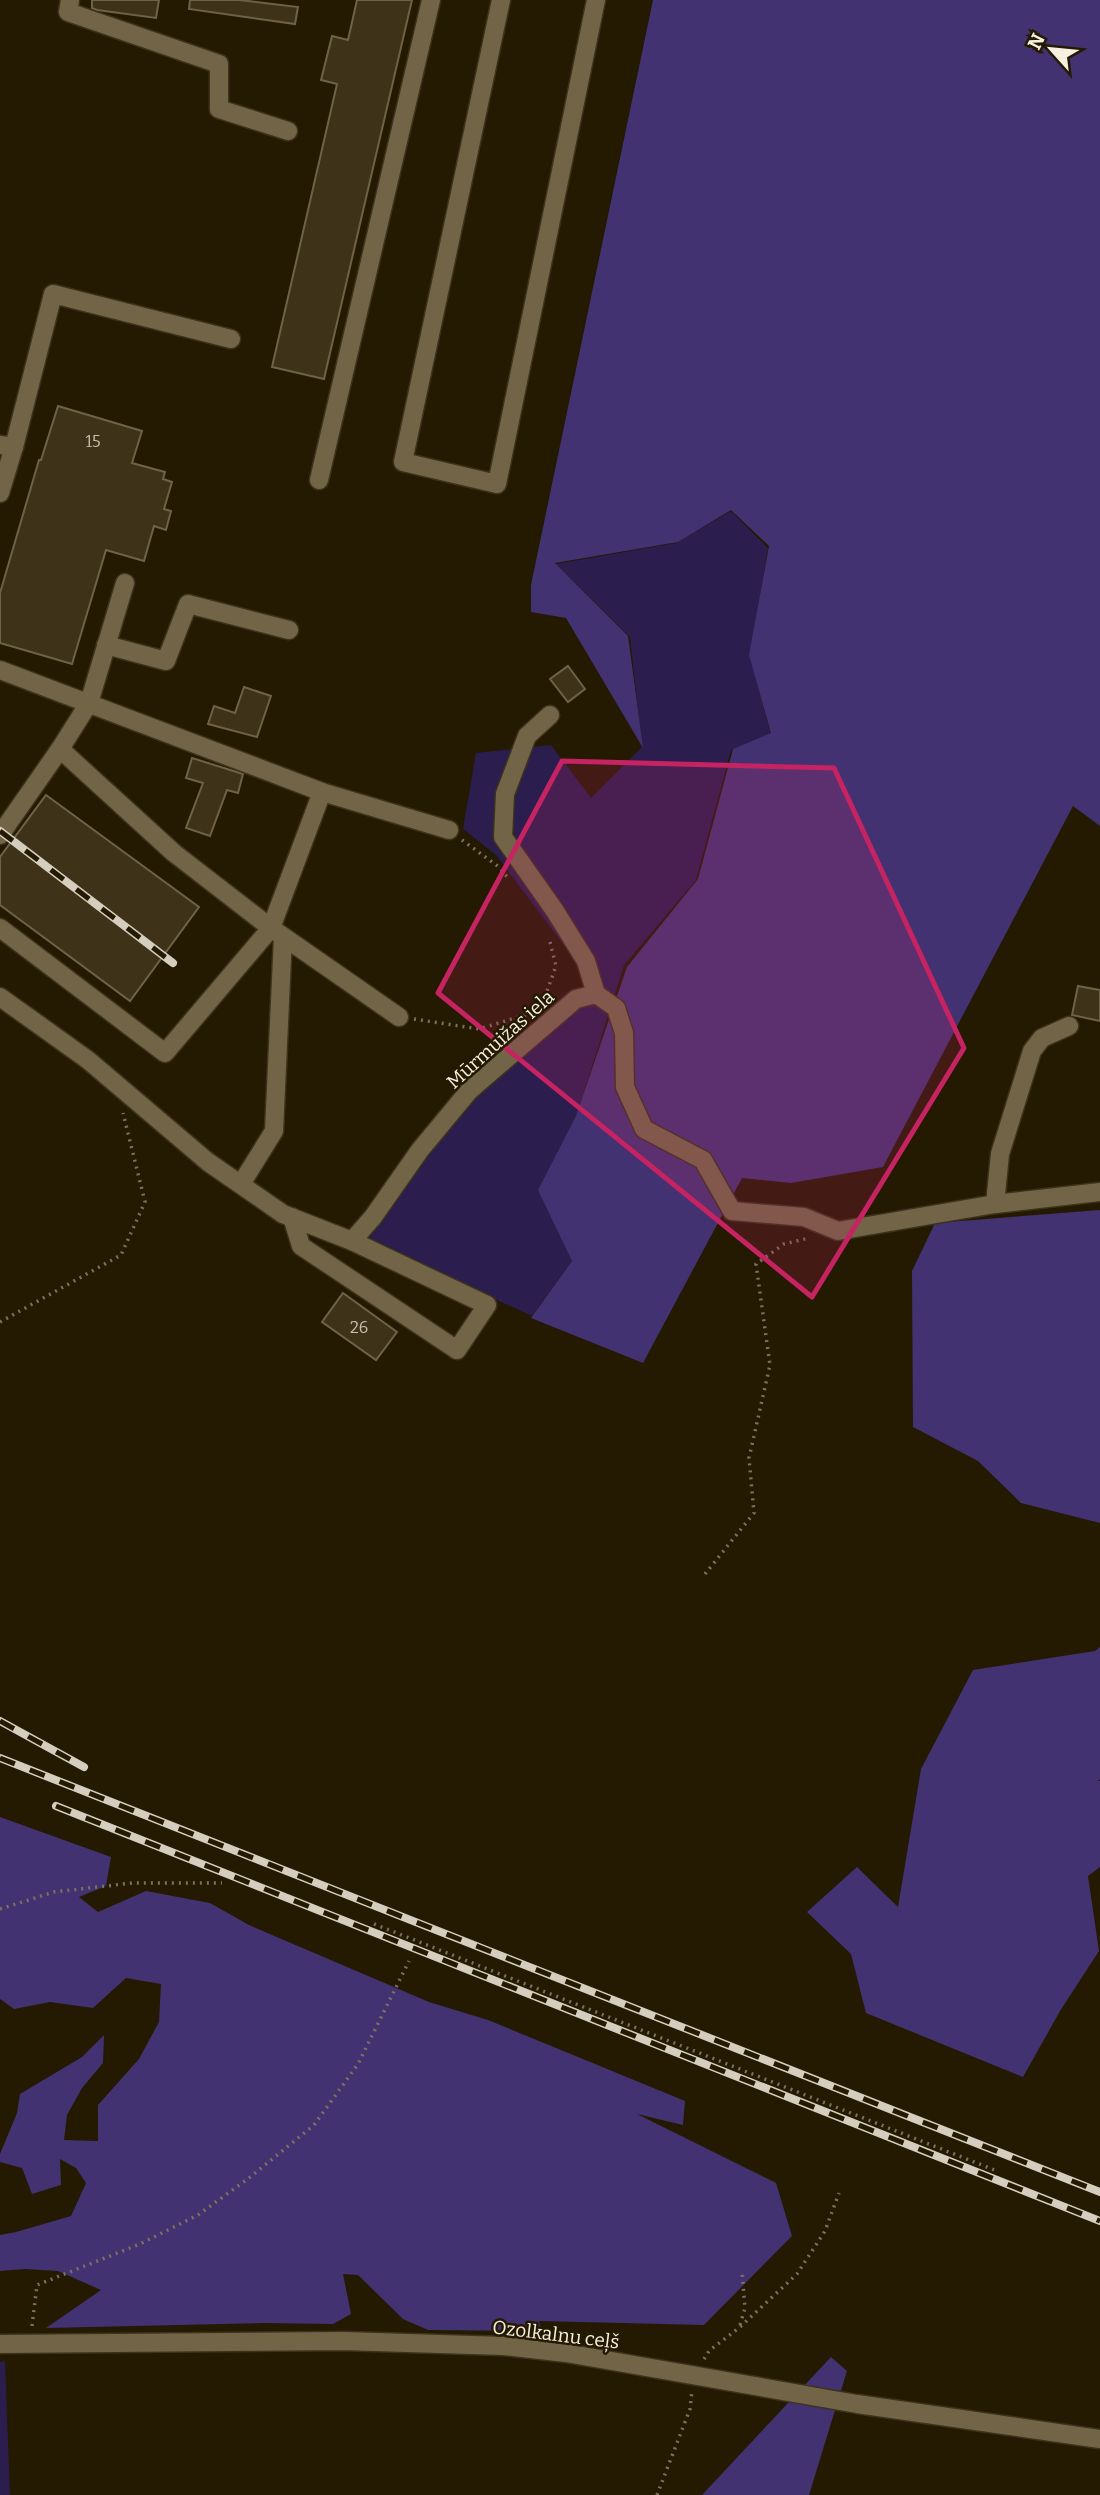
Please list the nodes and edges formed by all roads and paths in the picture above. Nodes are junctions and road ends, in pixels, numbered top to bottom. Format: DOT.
graph roads {
  1 [pos="70,0"];
  2 [pos="431,0"];
  3 [pos="501,0"];
  4 [pos="596,0"];
  5 [pos="288,131"];
  6 [pos="231,338"];
  7 [pos="7,446"];
  8 [pos="319,480"];
  9 [pos="0,493"];
  10 [pos="125,583"];
  11 [pos="289,630"];
  12 [pos="106,645"];
  13 [pos="0,670"];
  14 [pos="89,703"];
  15 [pos="550,715"];
  16 [pos="61,749"];
  17 [pos="322,792"];
  18 [pos="449,830"];
  19 [pos="0,835"];
  20 [pos="514,885"];
  21 [pos="543,927"];
  22 [pos="0,928"];
  23 [pos="277,933"];
  24 [pos="596,994"];
  25 [pos="0,997"];
  26 [pos="399,1017"];
  27 [pos="1069,1026"];
  28 [pos="116,1084"];
  29 [pos="241,1184"];
  30 [pos="1100,1192"];
  31 [pos="995,1204"];
  32 [pos="292,1217"];
  33 [pos="838,1231"];
  34 [pos="352,1241"];
  35 [pos="0,1322"];
  36 [pos="705,1574"];
  37 [pos="222,1883"];
  38 [pos="0,1909"];
  39 [pos="374,1924"];
  40 [pos="409,1961"];
  41 [pos="997,2171"];
  42 [pos="839,2193"];
  43 [pos="742,2271"];
  44 [pos="740,2327"];
  45 [pos="29,2343"];
  46 [pos="0,2344"];
  47 [pos="693,2375"];
  48 [pos="1100,2440"];
  49 [pos="657,2495"];
  1 -- 5 [label="street"];
  2 -- 8 [label="street"];
  3 -- 4 [label="street"];
  6 -- 7 [label="street"];
  7 -- 9 [label="street"];
  10 -- 12 [label="street"];
  11 -- 12 [label="street"];
  12 -- 14 [label="street"];
  13 -- 14 [label="street"];
  14 -- 16 [label="street"];
  14 -- 17 [label="street"];
  15 -- 24 [label="street"];
  16 -- 19 [label="street"];
  16 -- 23 [label="street"];
  17 -- 18 [label="street"];
  17 -- 23 [label="street"];
  18 -- 20 [label="path"];
  21 -- 26 [label="path"];
  22 -- 23 [label="street"];
  23 -- 26 [label="street"];
  23 -- 29 [label="street"];
  24 -- 33 [label="street"];
  24 -- 34 [label="street, Mūrmuižas iela"];
  25 -- 28 [label="street"];
  27 -- 31 [label="street"];
  28 -- 29 [label="street"];
  28 -- 35 [label="path"];
  29 -- 32 [label="street"];
  30 -- 31 [label="street"];
  31 -- 33 [label="street"];
  32 -- 34 [label="street"];
  32 -- 34 [label="street"];
  33 -- 36 [label="path"];
  37 -- 38 [label="path"];
  39 -- 41 [label="path"];
  40 -- 45 [label="path"];
  42 -- 44 [label="path"];
  43 -- 44 [label="path"];
  44 -- 47 [label="path"];
  45 -- 46 [label="street, Ozolkalnu ceļš"];
  45 -- 47 [label="street, Ozolkalnu ceļš"];
  47 -- 48 [label="street, Ozolkalnu ceļš"];
  47 -- 49 [label="path"];
}
